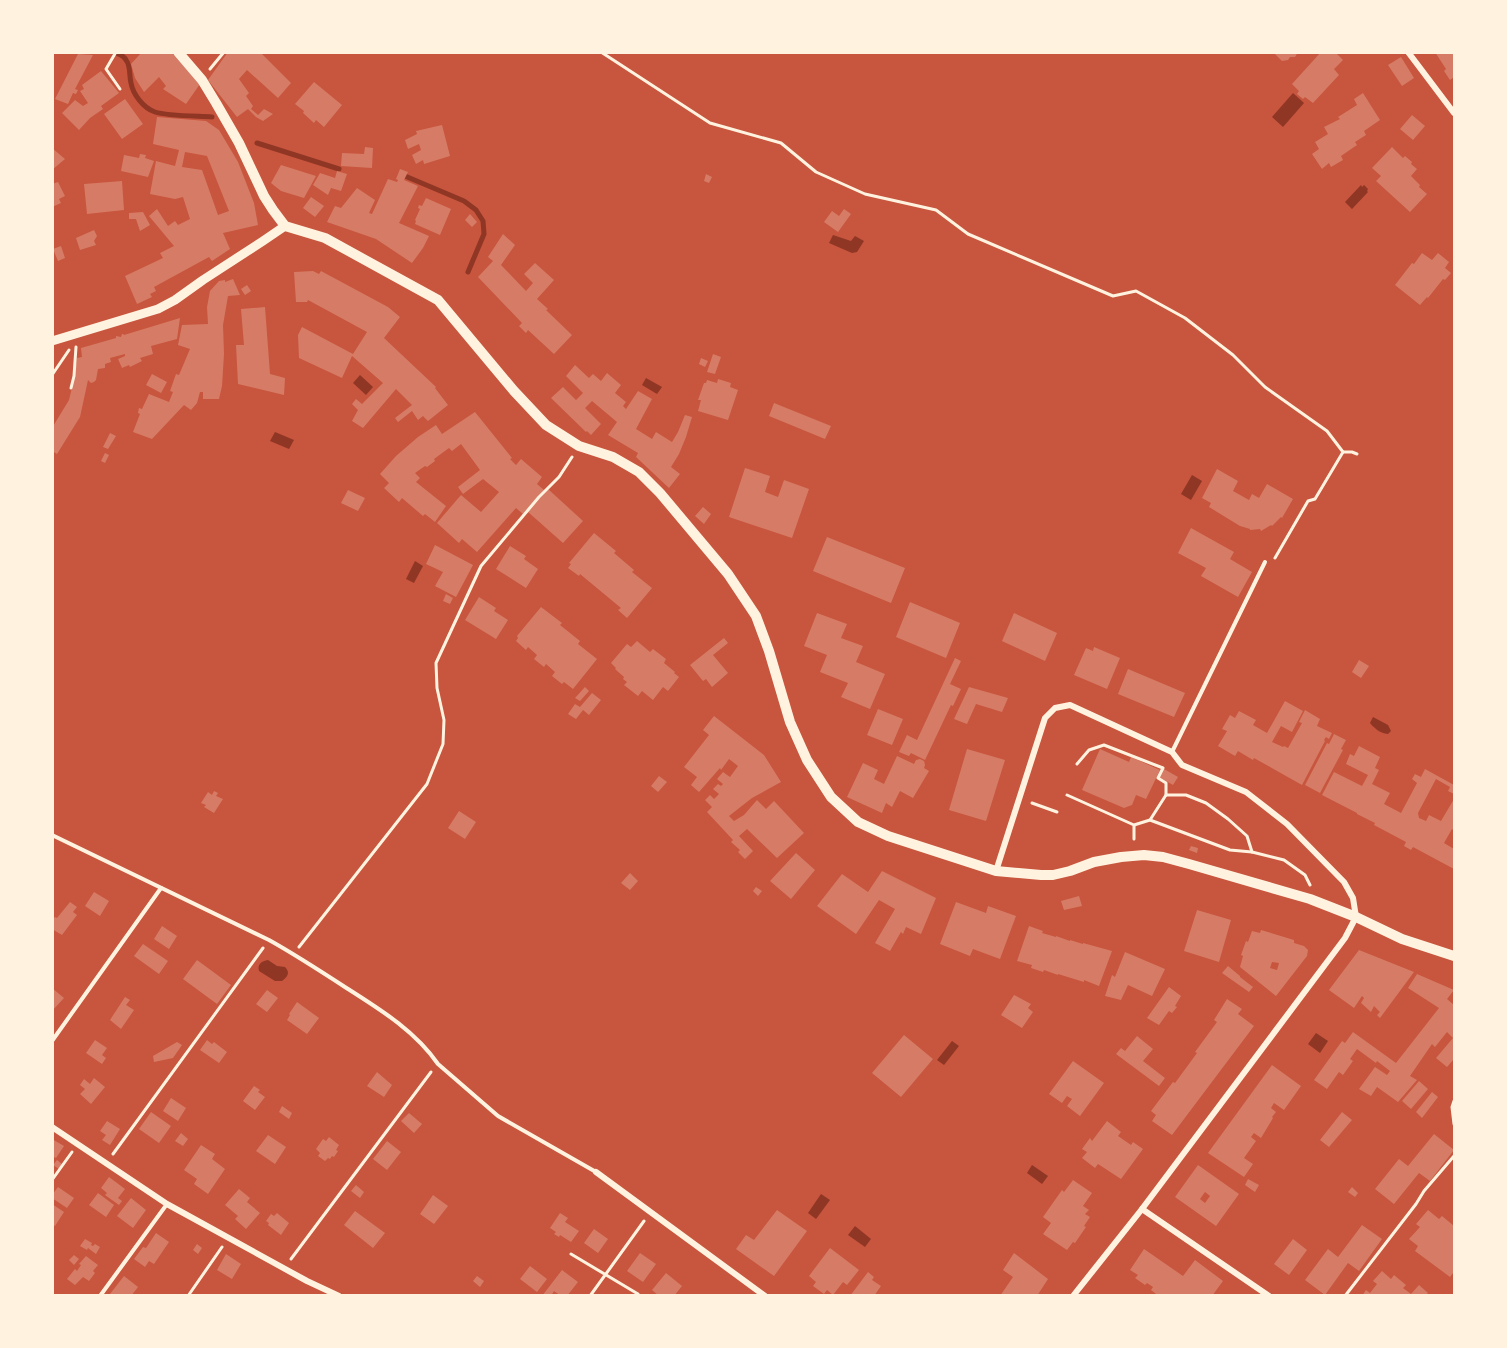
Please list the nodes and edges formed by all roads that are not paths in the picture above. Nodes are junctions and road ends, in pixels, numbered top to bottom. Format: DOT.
graph roads {
  1 [pos="178,52"];
  2 [pos="1408,52"];
  3 [pos="1455,113"];
  4 [pos="285,226"];
  5 [pos="52,341"];
  6 [pos="1265,562"];
  7 [pos="1172,752"];
  8 [pos="52,835"];
  9 [pos="996,871"];
  10 [pos="161,888"];
  11 [pos="1356,917"];
  12 [pos="1455,956"];
  13 [pos="52,1041"];
  14 [pos="52,1127"];
  15 [pos="596,1172"];
  16 [pos="167,1204"];
  17 [pos="1142,1209"];
  18 [pos="100,1296"];
  19 [pos="339,1296"];
  20 [pos="765,1296"];
  21 [pos="1073,1296"];
  22 [pos="1269,1296"];
  1 -- 4 [label="main road"];
  2 -- 3 [label="street"];
  4 -- 5 [label="street"];
  4 -- 9 [label="main road"];
  6 -- 7 [label="lane"];
  7 -- 9 [label="street"];
  7 -- 11 [label="street"];
  8 -- 10 [label="lane"];
  9 -- 11 [label="main road"];
  10 -- 13 [label="lane"];
  10 -- 15 [label="lane"];
  11 -- 12 [label="main road"];
  11 -- 17 [label="street"];
  14 -- 16 [label="street"];
  15 -- 20 [label="street"];
  16 -- 18 [label="lane"];
  16 -- 19 [label="street"];
  17 -- 21 [label="street"];
  17 -- 22 [label="street"];
}
